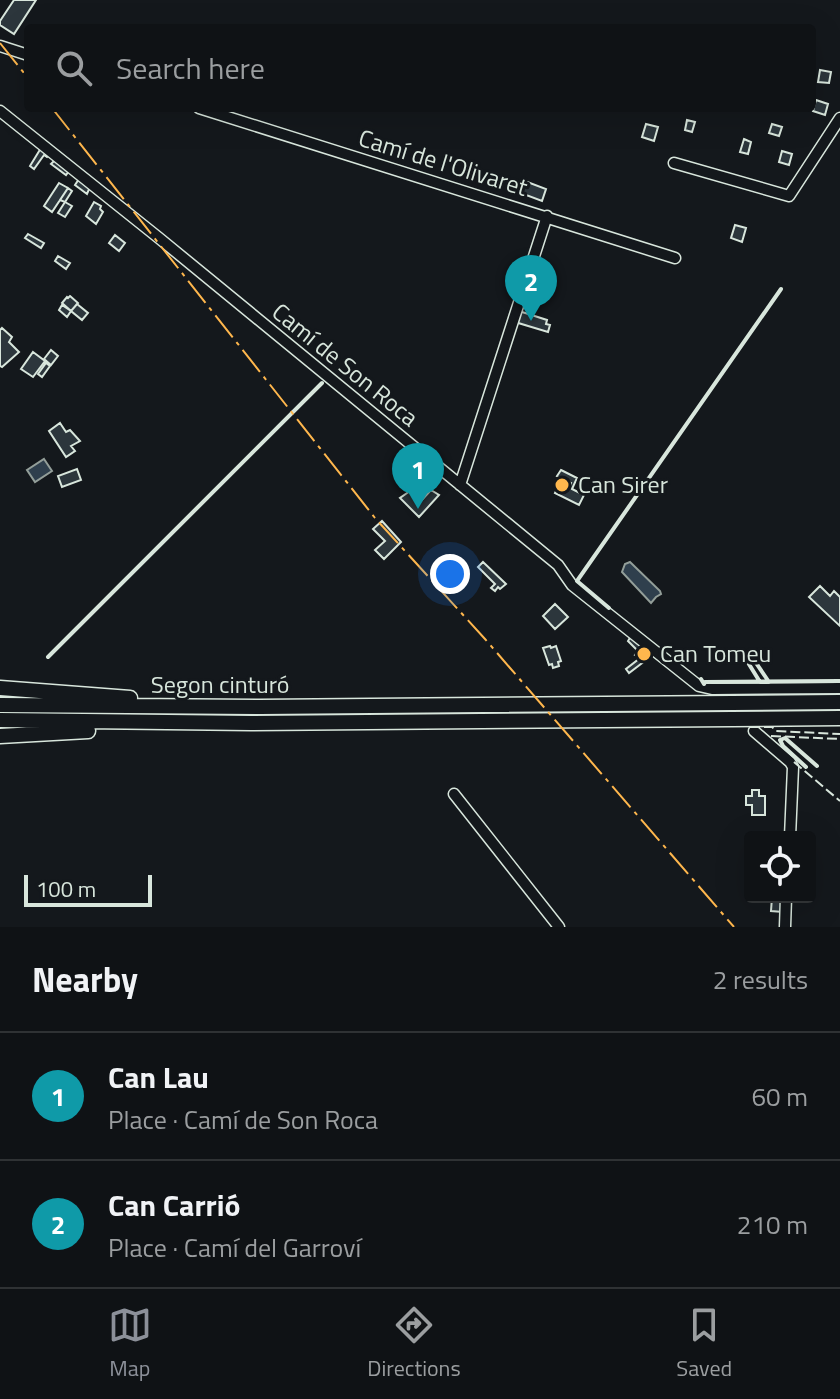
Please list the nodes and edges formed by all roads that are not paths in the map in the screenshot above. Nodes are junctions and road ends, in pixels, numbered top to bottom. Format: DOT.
graph roads {
  1 [pos="0,46"];
  2 [pos="24,54"];
  3 [pos="0,111"];
  4 [pos="212,112"];
  5 [pos="840,118"];
  6 [pos="674,163"];
  7 [pos="547,216"];
  8 [pos="675,258"];
  9 [pos="460,485"];
  10 [pos="0,688"];
  11 [pos="840,688"];
  12 [pos="840,702"];
  13 [pos="0,705"];
  14 [pos="214,707"];
  15 [pos="840,718"];
  16 [pos="0,720"];
  17 [pos="204,723"];
  18 [pos="754,731"];
  19 [pos="0,736"];
  20 [pos="454,794"];
  21 [pos="790,831"];
  22 [pos="786,903"];
  23 [pos="559,927"];
  24 [pos="785,927"];
  1 -- 2 [label="street"];
  3 -- 9 [label="street, Camí de Son Roca"];
  4 -- 7 [label="street, Camí de l'Olivaret"];
  5 -- 6 [label="street"];
  7 -- 8 [label="street, Camí de l'Olivaret"];
  7 -- 9 [label="street"];
  9 -- 11 [label="street, Camí de Son Roca"];
  10 -- 14 [label="highway"];
  12 -- 14 [label="highway, Segon cinturó"];
  13 -- 14 [label="highway, Segon cinturó"];
  15 -- 17 [label="highway"];
  16 -- 17 [label="highway"];
  17 -- 19 [label="highway"];
  18 -- 21 [label="street"];
  20 -- 23 [label="street"];
  22 -- 24 [label="street"];
}
